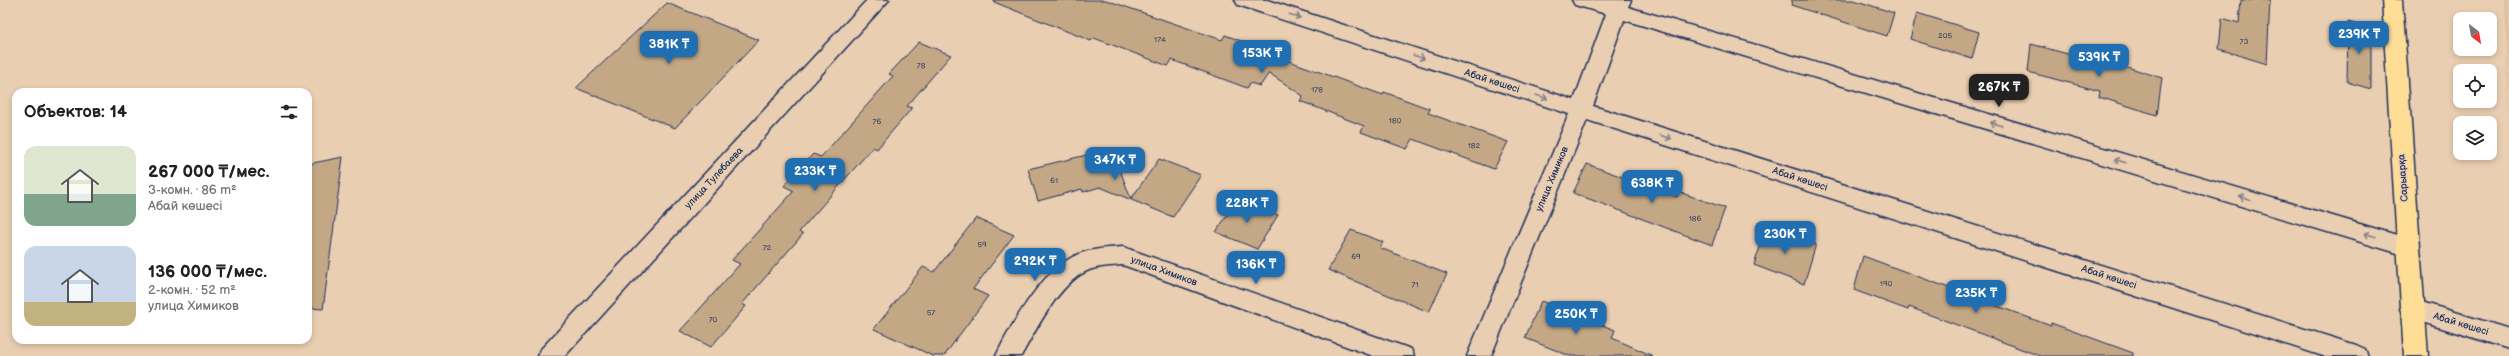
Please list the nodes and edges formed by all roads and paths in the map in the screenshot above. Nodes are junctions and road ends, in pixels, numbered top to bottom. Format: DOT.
graph roads {
  1 [pos="879,0"];
  2 [pos="1245,0"];
  3 [pos="1582,0"];
  4 [pos="2392,0"];
  5 [pos="1619,5"];
  6 [pos="1581,110"];
  7 [pos="2407,247"];
  8 [pos="2412,309"];
  9 [pos="2509,339"];
  10 [pos="550,356"];
  11 [pos="1008,356"];
  12 [pos="1402,356"];
  13 [pos="1479,356"];
  14 [pos="2356,356"];
  15 [pos="2416,356"];
  1 -- 10 [label="street, улица Тулебаева"];
  2 -- 6 [label="street, Абай көшесі, one-way"];
  3 -- 5 [label="street"];
  4 -- 7 [label="main road, Сарыарқа"];
  5 -- 6 [label="street, улица Химиков"];
  7 -- 5 [label="street, one-way"];
  6 -- 13 [label="street, улица Химиков"];
  6 -- 14 [label="street, Абай көшесі, one-way"];
  7 -- 8 [label="main road, Сарыарқа"];
  8 -- 9 [label="street, Абай көшесі"];
  8 -- 15 [label="main road, Сарыарқа"];
  11 -- 12 [label="street, улица Химиков"];
}
